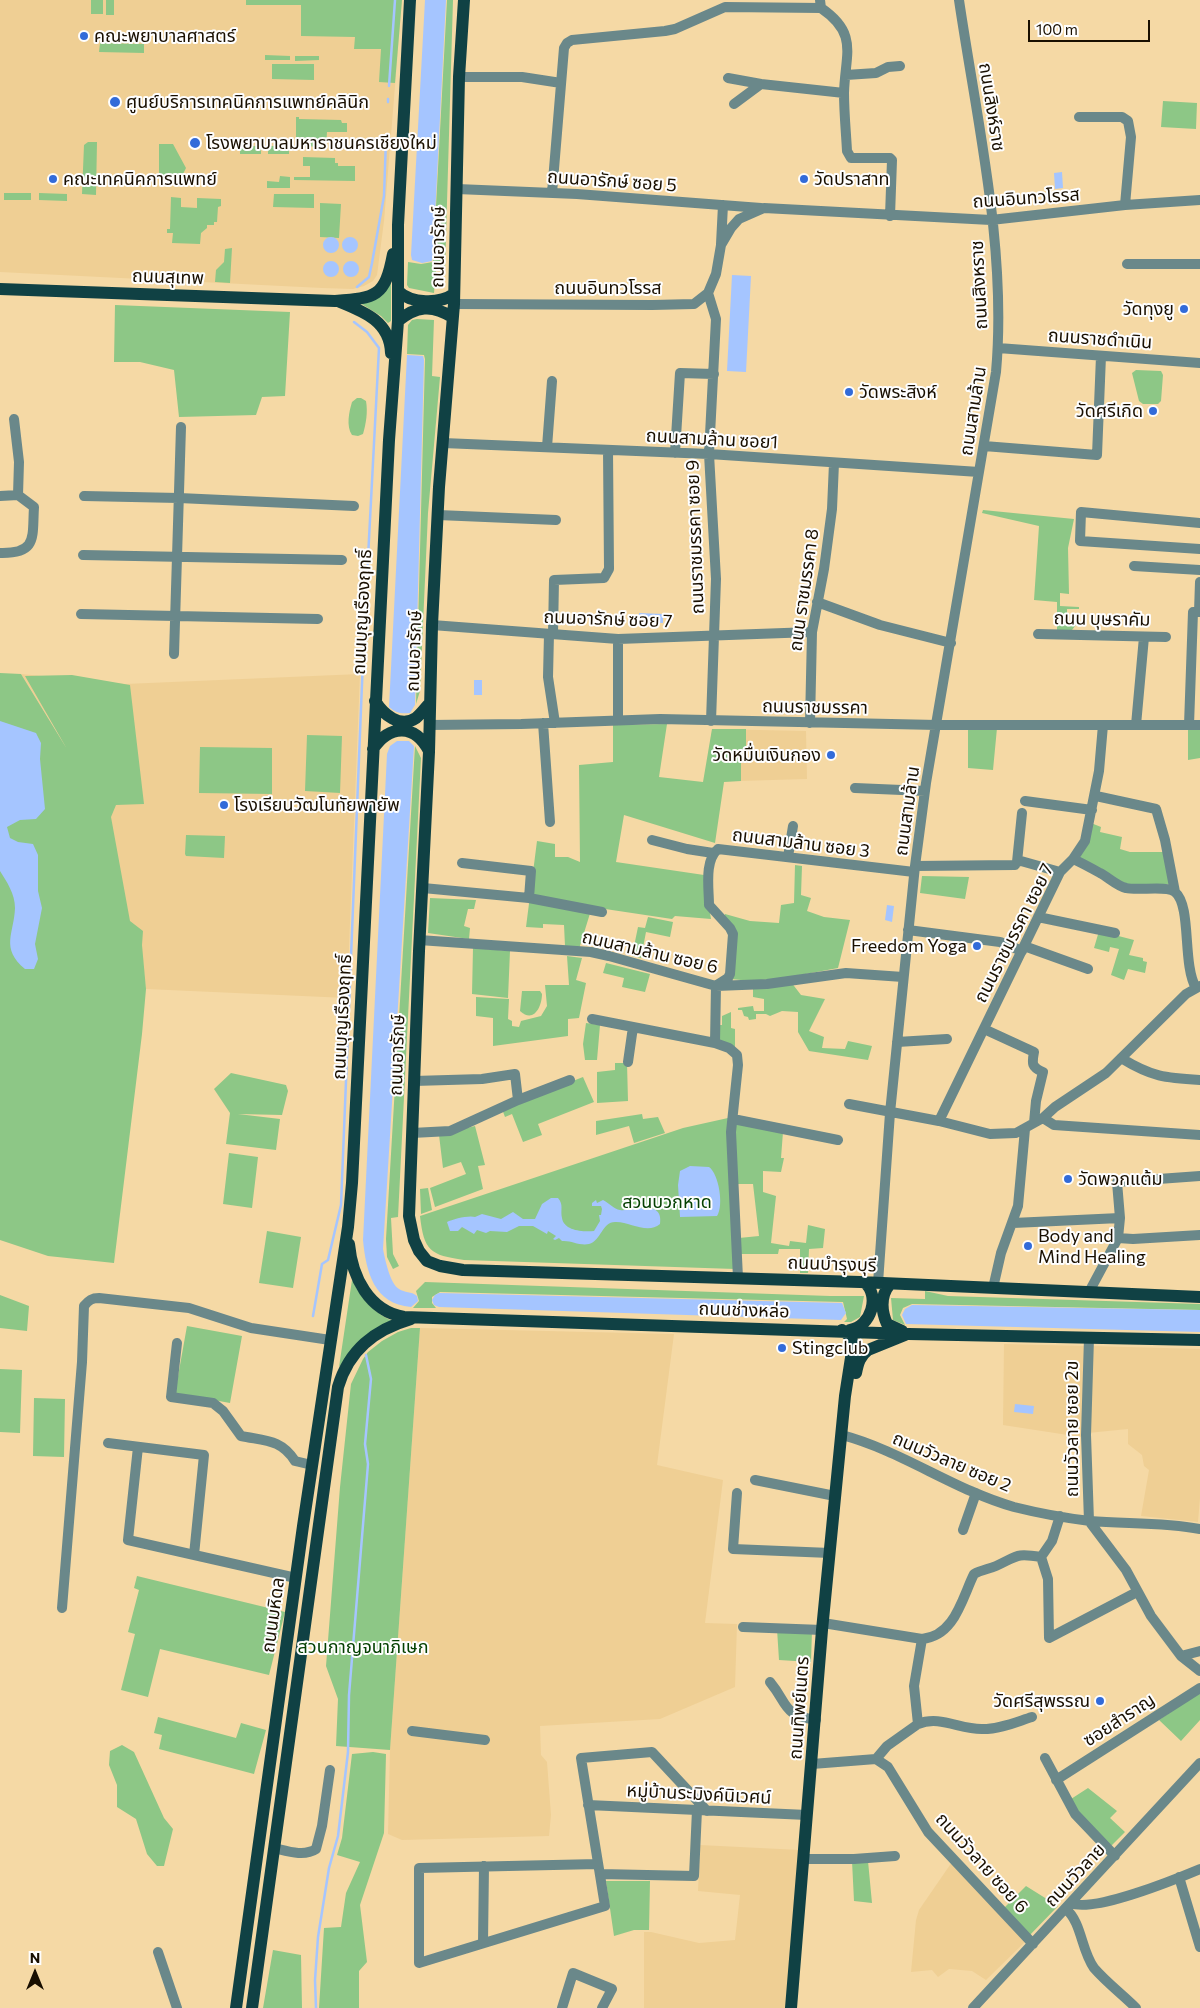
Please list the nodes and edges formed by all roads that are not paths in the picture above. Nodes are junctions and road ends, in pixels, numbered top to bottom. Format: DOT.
graph roads {
  1 [pos="410,0"];
  2 [pos="464,0"];
  3 [pos="959,0"];
  4 [pos="821,4"];
  5 [pos="900,66"];
  6 [pos="846,76"];
  7 [pos="459,77"];
  8 [pos="728,78"];
  9 [pos="561,82"];
  10 [pos="761,84"];
  11 [pos="844,93"];
  12 [pos="734,104"];
  13 [pos="1079,117"];
  14 [pos="457,190"];
  15 [pos="552,193"];
  16 [pos="1200,200"];
  17 [pos="723,205"];
  18 [pos="1125,206"];
  19 [pos="764,208"];
  20 [pos="890,216"];
  21 [pos="980,219"];
  22 [pos="991,220"];
  23 [pos="398,224"];
  24 [pos="993,235"];
  25 [pos="721,245"];
  26 [pos="1127,264"];
  27 [pos="1200,264"];
  28 [pos="0,289"];
  29 [pos="398,291"];
  30 [pos="708,293"];
  31 [pos="335,300"];
  32 [pos="453,305"];
  33 [pos="398,321"];
  34 [pos="998,348"];
  35 [pos="1101,356"];
  36 [pos="1200,363"];
  37 [pos="714,374"];
  38 [pos="392,380"];
  39 [pos="552,382"];
  40 [pos="14,419"];
  41 [pos="181,427"];
  42 [pos="443,443"];
  43 [pos="984,446"];
  44 [pos="548,447"];
  45 [pos="608,450"];
  46 [pos="675,453"];
  47 [pos="708,454"];
  48 [pos="834,463"];
  49 [pos="979,472"];
  50 [pos="18,495"];
  51 [pos="0,496"];
  52 [pos="84,496"];
  53 [pos="179,498"];
  54 [pos="354,506"];
  55 [pos="438,515"];
  56 [pos="556,520"];
  57 [pos="1200,523"];
  58 [pos="1200,549"];
  59 [pos="0,552"];
  60 [pos="83,555"];
  61 [pos="176,557"];
  62 [pos="342,560"];
  63 [pos="1134,566"];
  64 [pos="1200,570"];
  65 [pos="1200,582"];
  66 [pos="817,602"];
  67 [pos="1199,612"];
  68 [pos="81,614"];
  69 [pos="175,616"];
  70 [pos="318,618"];
  71 [pos="432,625"];
  72 [pos="1200,628"];
  73 [pos="812,632"];
  74 [pos="551,634"];
  75 [pos="1038,634"];
  76 [pos="713,636"];
  77 [pos="1144,636"];
  78 [pos="1166,637"];
  79 [pos="618,639"];
  80 [pos="951,643"];
  81 [pos="174,654"];
  82 [pos="376,701"];
  83 [pos="430,703"];
  84 [pos="618,719"];
  85 [pos="711,721"];
  86 [pos="555,723"];
  87 [pos="810,723"];
  88 [pos="543,724"];
  89 [pos="1189,724"];
  90 [pos="1200,724"];
  91 [pos="429,725"];
  92 [pos="937,725"];
  93 [pos="1103,725"];
  94 [pos="1136,725"];
  95 [pos="373,749"];
  96 [pos="429,752"];
  97 [pos="855,788"];
  98 [pos="925,791"];
  99 [pos="1096,796"];
  100 [pos="1025,800"];
  101 [pos="1092,810"];
  102 [pos="1022,813"];
  103 [pos="550,822"];
  104 [pos="793,826"];
  105 [pos="652,840"];
  106 [pos="713,853"];
  107 [pos="788,857"];
  108 [pos="1073,859"];
  109 [pos="1017,862"];
  110 [pos="462,863"];
  111 [pos="915,869"];
  112 [pos="1060,872"];
  113 [pos="422,888"];
  114 [pos="1175,892"];
  115 [pos="529,898"];
  116 [pos="602,912"];
  117 [pos="1038,917"];
  118 [pos="908,930"];
  119 [pos="1115,932"];
  120 [pos="419,940"];
  121 [pos="1023,948"];
  122 [pos="1088,969"];
  123 [pos="903,978"];
  124 [pos="716,986"];
  125 [pos="1198,987"];
  126 [pos="592,1020"];
  127 [pos="633,1027"];
  128 [pos="984,1029"];
  129 [pos="947,1039"];
  130 [pos="897,1042"];
  131 [pos="715,1043"];
  132 [pos="1121,1058"];
  133 [pos="628,1062"];
  134 [pos="570,1080"];
  135 [pos="1200,1080"];
  136 [pos="414,1081"];
  137 [pos="518,1100"];
  138 [pos="849,1104"];
  139 [pos="890,1113"];
  140 [pos="732,1119"];
  141 [pos="1039,1120"];
  142 [pos="939,1121"];
  143 [pos="1025,1129"];
  144 [pos="412,1133"];
  145 [pos="1200,1135"];
  146 [pos="838,1140"];
  147 [pos="1200,1176"];
  148 [pos="1120,1218"];
  149 [pos="1013,1223"];
  150 [pos="348,1227"];
  151 [pos="1200,1235"];
  152 [pos="1118,1238"];
  153 [pos="463,1270"];
  154 [pos="738,1278"];
  155 [pos="864,1282"];
  156 [pos="884,1283"];
  157 [pos="993,1288"];
  158 [pos="1089,1292"];
  159 [pos="1200,1297"];
  160 [pos="418,1317"];
  161 [pos="842,1330"];
  162 [pos="909,1334"];
  163 [pos="1089,1338"];
  164 [pos="330,1340"];
  165 [pos="1200,1340"];
  166 [pos="177,1344"];
  167 [pos="844,1411"];
  168 [pos="842,1435"];
  169 [pos="108,1443"];
  170 [pos="138,1447"];
  171 [pos="312,1466"];
  172 [pos="755,1480"];
  173 [pos="737,1493"];
  174 [pos="976,1493"];
  175 [pos="835,1496"];
  176 [pos="1060,1516"];
  177 [pos="1089,1520"];
  178 [pos="1200,1528"];
  179 [pos="964,1530"];
  180 [pos="830,1553"];
  181 [pos="194,1555"];
  182 [pos="1041,1557"];
  183 [pos="296,1578"];
  184 [pos="1137,1592"];
  185 [pos="62,1608"];
  186 [pos="822,1626"];
  187 [pos="743,1627"];
  188 [pos="927,1638"];
  189 [pos="1200,1651"];
  190 [pos="1181,1656"];
  191 [pos="1200,1671"];
  192 [pos="770,1682"];
  193 [pos="1200,1688"];
  194 [pos="277,1716"];
  195 [pos="1032,1717"];
  196 [pos="293,1719"];
  197 [pos="816,1720"];
  198 [pos="918,1724"];
  199 [pos="412,1731"];
  200 [pos="485,1740"];
  201 [pos="1045,1758"];
  202 [pos="876,1759"];
  203 [pos="1200,1763"];
  204 [pos="812,1764"];
  205 [pos="330,1770"];
  206 [pos="1056,1780"];
  207 [pos="588,1805"];
  208 [pos="702,1810"];
  209 [pos="807,1815"];
  210 [pos="274,1848"];
  211 [pos="895,1856"];
  212 [pos="1115,1856"];
  213 [pos="804,1859"];
  214 [pos="484,1866"];
  215 [pos="599,1869"];
  216 [pos="1200,1869"];
  217 [pos="1179,1877"];
  218 [pos="1069,1906"];
  219 [pos="483,1943"];
  220 [pos="1033,1944"];
  221 [pos="1200,1947"];
  222 [pos="158,1952"];
  223 [pos="976,2007"];
  224 [pos="177,2008"];
  225 [pos="236,2008"];
  226 [pos="252,2008"];
  227 [pos="562,2008"];
  228 [pos="602,2008"];
  229 [pos="792,2008"];
  230 [pos="1136,2008"];
  1 -- 23 [label="main road, ถนนบุญเรืองฤทธิ์"];
  2 -- 7 [label="main road, ถนนอารักษ์"];
  3 -- 22 [label="street, ถนนสิงห์ราช"];
  4 -- 6 [label="street"];
  4 -- 9 [label="street"];
  5 -- 6 [label="street"];
  6 -- 11 [label="street"];
  7 -- 9 [label="street"];
  7 -- 14 [label="main road, ถนนอารักษ์"];
  8 -- 10 [label="street"];
  9 -- 15 [label="street"];
  10 -- 11 [label="street"];
  10 -- 12 [label="street"];
  11 -- 20 [label="street"];
  13 -- 18 [label="street"];
  14 -- 15 [label="street, ถนนอารักษ์ ซอย 5"];
  14 -- 32 [label="main road, ถนนอารักษ์"];
  15 -- 17 [label="street, ถนนอารักษ์ ซอย 5"];
  16 -- 18 [label="street, ถนนอินทวโรรส"];
  17 -- 19 [label="street, ถนนอารักษ์ ซอย 5"];
  17 -- 25 [label="street, ถนนอินทวโรรส"];
  18 -- 22 [label="street, ถนนอินทวโรรส"];
  19 -- 20 [label="street, ถนนอินทวโรรส"];
  19 -- 25 [label="street, ถนนอินทวโรรส"];
  20 -- 21 [label="street, ถนนอินทวโรรส"];
  21 -- 22 [label="street, ถนนอินทวโรรส"];
  21 -- 24 [label="street"];
  22 -- 24 [label="street, ถนนสิงหราช"];
  23 -- 29 [label="main road, ถนนบุญเรืองฤทธิ์"];
  23 -- 31 [label="main road, ถนนสุเทพ"];
  24 -- 34 [label="street, ถนนสิงหราช"];
  25 -- 30 [label="street, ถนนอินทวโรรส"];
  26 -- 27 [label="street"];
  28 -- 31 [label="main road, ถนนสุเทพ"];
  29 -- 32 [label="main road"];
  29 -- 33 [label="main road, ถนนบุญเรืองฤทธิ์"];
  30 -- 32 [label="street, ถนนอินทวโรรส"];
  30 -- 37 [label="street, ถนนราชมรรคา ซอย 9"];
  31 -- 38 [label="main road, ถนนสุเทพ"];
  32 -- 33 [label="main road"];
  32 -- 42 [label="main road, ถนนอารักษ์"];
  33 -- 38 [label="main road, ถนนบุญเรืองฤทธิ์"];
  34 -- 35 [label="street, ถนนราชดำเนิน"];
  34 -- 43 [label="street, ถนนสามล้าน"];
  35 -- 36 [label="street, ถนนราชดำเนิน"];
  35 -- 43 [label="street"];
  37 -- 46 [label="street"];
  37 -- 47 [label="street, ถนนราชมรรคา ซอย 9"];
  38 -- 82 [label="main road, ถนนบุญเรืองฤทธิ์"];
  39 -- 44 [label="street"];
  40 -- 50 [label="street"];
  41 -- 53 [label="street"];
  42 -- 44 [label="street, ถนนสามล้าน ซอย1"];
  42 -- 55 [label="main road, ถนนอารักษ์"];
  43 -- 49 [label="street, ถนนสามล้าน"];
  44 -- 45 [label="street, ถนนสามล้าน ซอย1"];
  45 -- 46 [label="street, ถนนสามล้าน ซอย1"];
  45 -- 74 [label="street"];
  46 -- 47 [label="street, ถนนสามล้าน ซอย1"];
  47 -- 48 [label="street, ถนนสามล้าน ซอย1"];
  47 -- 76 [label="street, ถนนราชมรรคา ซอย 9"];
  48 -- 49 [label="street, ถนนสามล้าน ซอย1"];
  48 -- 66 [label="street, ถนน ราชมรรคา 8"];
  49 -- 80 [label="street, ถนนสามล้าน"];
  50 -- 51 [label="street"];
  50 -- 59 [label="street"];
  52 -- 53 [label="street"];
  53 -- 54 [label="street"];
  53 -- 61 [label="street"];
  55 -- 56 [label="street"];
  55 -- 71 [label="main road, ถนนอารักษ์"];
  57 -- 58 [label="street"];
  60 -- 61 [label="street"];
  61 -- 62 [label="street"];
  61 -- 69 [label="street"];
  63 -- 64 [label="street"];
  65 -- 67 [label="street"];
  66 -- 73 [label="street, ถนน ราชมรรคา 8"];
  66 -- 80 [label="street"];
  67 -- 72 [label="street"];
  67 -- 89 [label="street"];
  68 -- 69 [label="street"];
  69 -- 70 [label="street"];
  69 -- 81 [label="street"];
  71 -- 74 [label="street, ถนนอารักษ์ ซอย 7"];
  71 -- 83 [label="main road, ถนนอารักษ์"];
  73 -- 76 [label="street, ถนนอารักษ์ ซอย 7"];
  73 -- 87 [label="street, ถนน ราชมรรคา 8"];
  74 -- 79 [label="street, ถนนอารักษ์ ซอย 7"];
  74 -- 86 [label="street"];
  75 -- 77 [label="street, ถนน บุษราคัม"];
  76 -- 79 [label="street, ถนนอารักษ์ ซอย 7"];
  76 -- 85 [label="street, ถนนราชมรรคา ซอย 9"];
  77 -- 78 [label="street, ถนน บุษราคัม"];
  77 -- 94 [label="street"];
  79 -- 84 [label="street"];
  80 -- 92 [label="street, ถนนสามล้าน"];
  82 -- 83 [label="main road"];
  82 -- 95 [label="main road, ถนนบุญเรืองฤทธิ์"];
  83 -- 91 [label="main road, ถนนอารักษ์"];
  84 -- 85 [label="street, ถนนราชมรรคา"];
  84 -- 86 [label="street, ถนนราชมรรคา"];
  85 -- 87 [label="street, ถนนราชมรรคา"];
  86 -- 88 [label="street, ถนนราชมรรคา"];
  87 -- 92 [label="street, ถนนราชมรรคา"];
  88 -- 91 [label="street, ถนนราชมรรคา"];
  88 -- 103 [label="street"];
  89 -- 90 [label="street, ถนนราชมรรคา"];
  89 -- 94 [label="street, ถนนราชมรรคา"];
  91 -- 96 [label="main road, ถนนอารักษ์"];
  92 -- 93 [label="street, ถนนราชมรรคา"];
  92 -- 98 [label="street, ถนนสามล้าน"];
  93 -- 94 [label="street, ถนนราชมรรคา"];
  93 -- 99 [label="street, ถนนราชมรรคา ซอย 7"];
  95 -- 96 [label="main road"];
  95 -- 150 [label="main road, ถนนบุญเรืองฤทธิ์"];
  96 -- 113 [label="main road, ถนนอารักษ์"];
  97 -- 98 [label="street"];
  98 -- 111 [label="street, ถนนสามล้าน"];
  99 -- 101 [label="street, ถนนราชมรรคา ซอย 7"];
  99 -- 114 [label="street"];
  100 -- 101 [label="street"];
  101 -- 108 [label="street, ถนนราชมรรคา ซอย 7"];
  102 -- 109 [label="street"];
  104 -- 107 [label="street"];
  105 -- 106 [label="street"];
  106 -- 107 [label="street, ถนนสามล้าน ซอย 3"];
  106 -- 124 [label="street, ถนนสามล้าน ซอย 3"];
  107 -- 111 [label="street, ถนนสามล้าน ซอย 3"];
  108 -- 112 [label="street, ถนนราชมรรคา ซอย 7"];
  108 -- 114 [label="street"];
  109 -- 111 [label="street, ถนนสามล้าน ซอย 3"];
  109 -- 112 [label="street, ถนนสามล้าน ซอย 3"];
  110 -- 115 [label="street"];
  111 -- 118 [label="street, ถนนสามล้าน"];
  112 -- 117 [label="street, ถนนราชมรรคา ซอย 7"];
  113 -- 115 [label="street"];
  113 -- 120 [label="main road, ถนนอารักษ์"];
  114 -- 125 [label="street"];
  115 -- 116 [label="street"];
  117 -- 119 [label="street"];
  117 -- 121 [label="street, ถนนราชมรรคา ซอย 7"];
  118 -- 121 [label="street"];
  118 -- 123 [label="street, ถนนสามล้าน"];
  120 -- 124 [label="street, ถนนสามล้าน ซอย 6"];
  120 -- 136 [label="main road, ถนนอารักษ์"];
  121 -- 122 [label="street"];
  121 -- 128 [label="street, ถนนราชมรรคา ซอย 7"];
  123 -- 124 [label="street, ถนนสามล้าน ซอย 6"];
  123 -- 130 [label="street, ถนนสามล้าน"];
  124 -- 131 [label="street"];
  125 -- 132 [label="street"];
  126 -- 127 [label="street"];
  127 -- 131 [label="street"];
  127 -- 133 [label="street"];
  128 -- 141 [label="street"];
  128 -- 142 [label="street, ถนนราชมรรคา ซอย 7"];
  129 -- 130 [label="street"];
  130 -- 139 [label="street, ถนนสามล้าน"];
  131 -- 140 [label="street"];
  132 -- 135 [label="street"];
  132 -- 141 [label="street"];
  134 -- 137 [label="street"];
  136 -- 137 [label="street"];
  136 -- 144 [label="main road, ถนนอารักษ์"];
  137 -- 144 [label="street"];
  138 -- 139 [label="street"];
  139 -- 142 [label="street"];
  139 -- 156 [label="street, ถนนสามล้าน"];
  140 -- 146 [label="street"];
  140 -- 154 [label="street"];
  141 -- 143 [label="street"];
  141 -- 145 [label="street"];
  142 -- 143 [label="street"];
  143 -- 149 [label="street"];
  144 -- 153 [label="main road, ถนนอารักษ์"];
  147 -- 148 [label="street"];
  148 -- 149 [label="street"];
  148 -- 152 [label="street"];
  149 -- 157 [label="street"];
  150 -- 160 [label="main road, ถนนช่างหล่อ"];
  150 -- 164 [label="main road, ถนนมหิดล"];
  151 -- 152 [label="street"];
  152 -- 158 [label="street"];
  153 -- 154 [label="main road, ถนนบำรุงบุรี"];
  154 -- 155 [label="main road, ถนนบำรุงบุรี"];
  155 -- 156 [label="main road, ถนนบำรุงบุรี"];
  155 -- 161 [label="main road"];
  156 -- 157 [label="main road, ถนนบำรุงบุรี"];
  156 -- 162 [label="main road"];
  157 -- 158 [label="main road, ถนนบำรุงบุรี"];
  158 -- 159 [label="main road, ถนนบำรุงบุรี"];
  160 -- 161 [label="main road, ถนนช่างหล่อ"];
  160 -- 196 [label="main road, ถนนมหิดล"];
  161 -- 162 [label="main road, ถนนช่างหล่อ"];
  161 -- 167 [label="main road, ถนนทิพย์เนตร"];
  162 -- 163 [label="main road, ถนนช่างหล่อ"];
  162 -- 167 [label="main road, ถนนทิพย์เนตร"];
  163 -- 165 [label="main road, ถนนช่างหล่อ"];
  163 -- 177 [label="street, ถนนวัวลาย ซอย 2ข"];
  164 -- 171 [label="main road, ถนนมหิดล"];
  164 -- 185 [label="street"];
  166 -- 171 [label="street"];
  167 -- 168 [label="main road, ถนนทิพย์เนตร"];
  168 -- 174 [label="street, ถนนวัวลาย ซอย 2"];
  168 -- 175 [label="main road, ถนนทิพย์เนตร"];
  169 -- 170 [label="street"];
  170 -- 181 [label="street"];
  170 -- 181 [label="street"];
  171 -- 183 [label="main road, ถนนมหิดล"];
  172 -- 175 [label="street"];
  173 -- 180 [label="street"];
  174 -- 176 [label="street, ถนนวัวลาย ซอย 2"];
  174 -- 179 [label="street"];
  175 -- 180 [label="main road, ถนนทิพย์เนตร"];
  176 -- 177 [label="street, ถนนวัวลาย ซอย 2"];
  176 -- 182 [label="street"];
  177 -- 178 [label="street, ถนนวัวลาย ซอย 2"];
  177 -- 184 [label="street"];
  180 -- 186 [label="main road, ถนนทิพย์เนตร"];
  181 -- 183 [label="street"];
  182 -- 184 [label="street"];
  182 -- 188 [label="street"];
  183 -- 194 [label="main road, ถนนมหิดล"];
  184 -- 190 [label="street"];
  186 -- 187 [label="street"];
  186 -- 188 [label="street"];
  186 -- 197 [label="main road, ถนนทิพย์เนตร"];
  188 -- 198 [label="street"];
  189 -- 190 [label="street"];
  190 -- 191 [label="street"];
  192 -- 197 [label="street"];
  193 -- 206 [label="street, ซอยสำราญ"];
  194 -- 196 [label="main road"];
  194 -- 225 [label="main road, ถนนมหิดล"];
  195 -- 198 [label="street"];
  196 -- 210 [label="main road, ถนนมหิดล"];
  197 -- 204 [label="main road, ถนนทิพย์เนตร"];
  198 -- 202 [label="street"];
  199 -- 200 [label="street"];
  201 -- 206 [label="street"];
  202 -- 204 [label="street"];
  202 -- 220 [label="street, ถนนวัวลาย ซอย 6"];
  203 -- 212 [label="street, ถนนวัวลาย"];
  204 -- 209 [label="main road, ถนนทิพย์เนตร"];
  205 -- 210 [label="street"];
  206 -- 212 [label="street"];
  207 -- 208 [label="street, หมู่บ้านระมิงค์นิเวศน์"];
  207 -- 208 [label="street"];
  207 -- 215 [label="street"];
  208 -- 209 [label="street, หมู่บ้านระมิงค์นิเวศน์"];
  208 -- 215 [label="street"];
  209 -- 213 [label="main road, ถนนทิพย์เนตร"];
  210 -- 226 [label="main road, ถนนมหิดล"];
  211 -- 213 [label="street"];
  212 -- 218 [label="street, ถนนวัวลาย"];
  213 -- 229 [label="main road, ถนนทิพย์เนตร"];
  214 -- 215 [label="street"];
  214 -- 219 [label="street"];
  214 -- 219 [label="street"];
  215 -- 219 [label="street"];
  216 -- 217 [label="street"];
  217 -- 218 [label="street"];
  217 -- 221 [label="street"];
  218 -- 220 [label="street, ถนนวัวลาย"];
  218 -- 230 [label="street"];
  220 -- 223 [label="street, ถนนวัวลาย"];
  222 -- 224 [label="street"];
  227 -- 228 [label="street"];
}
